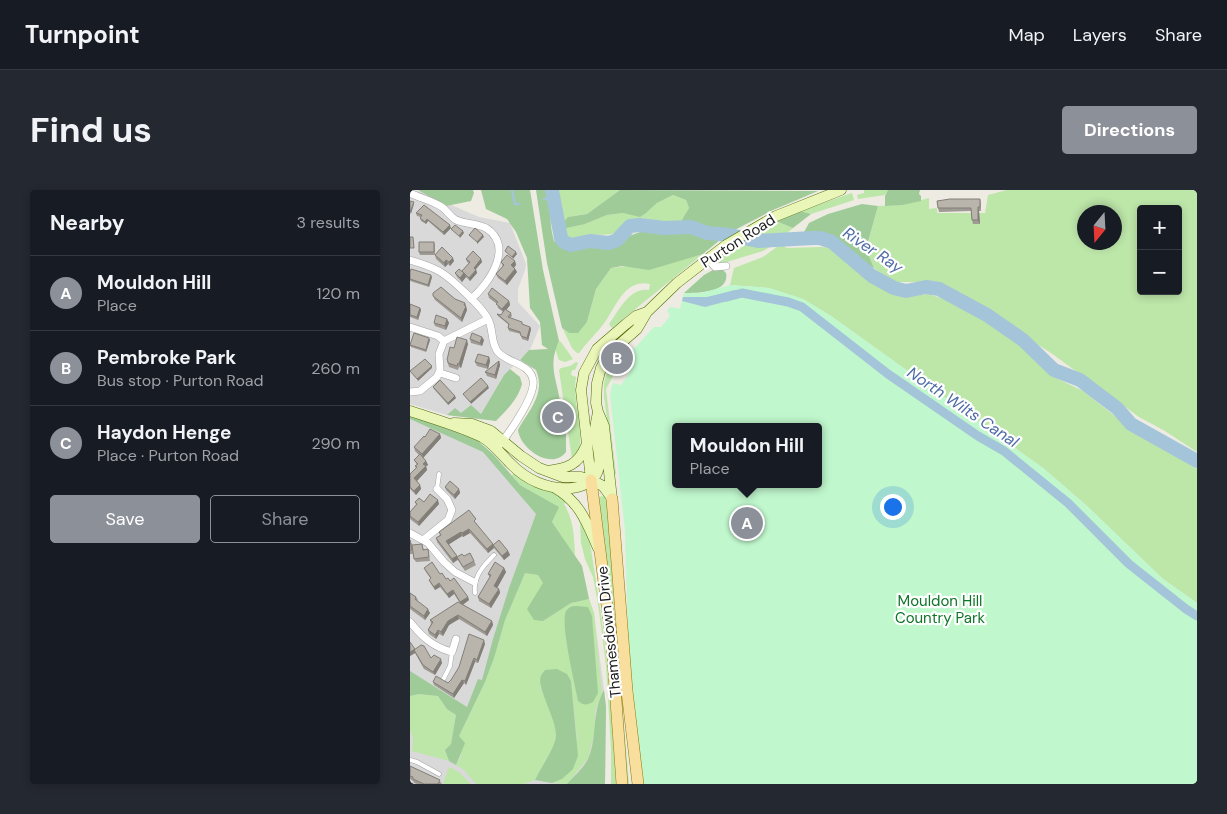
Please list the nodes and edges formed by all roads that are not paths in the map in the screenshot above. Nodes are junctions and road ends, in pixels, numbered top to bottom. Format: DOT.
graph roads {
  1 [pos="841,190"];
  2 [pos="410,194"];
  3 [pos="708,259"];
  4 [pos="410,260"];
  5 [pos="726,266"];
  6 [pos="471,299"];
  7 [pos="646,312"];
  8 [pos="488,319"];
  9 [pos="410,327"];
  10 [pos="444,341"];
  11 [pos="440,374"];
  12 [pos="456,378"];
  13 [pos="410,392"];
  14 [pos="410,411"];
  15 [pos="598,412"];
  16 [pos="448,423"];
  17 [pos="503,440"];
  18 [pos="586,444"];
  19 [pos="496,449"];
  20 [pos="548,471"];
  21 [pos="439,474"];
  22 [pos="591,480"];
  23 [pos="552,486"];
  24 [pos="437,489"];
  25 [pos="612,499"];
  26 [pos="410,533"];
  27 [pos="423,540"];
  28 [pos="600,554"];
  29 [pos="494,555"];
  30 [pos="474,582"];
  31 [pos="475,593"];
  32 [pos="410,622"];
  33 [pos="456,639"];
  34 [pos="452,652"];
  35 [pos="443,680"];
  36 [pos="410,760"];
  37 [pos="439,774"];
  38 [pos="622,784"];
  39 [pos="638,784"];
  1 -- 3 [label="main road, Purton Road"];
  2 -- 6 [label="street"];
  3 -- 5 [label="street"];
  3 -- 7 [label="main road, Purton Road"];
  4 -- 6 [label="street"];
  6 -- 8 [label="street"];
  7 -- 15 [label="main road, Purton Road"];
  7 -- 18 [label="main road, Purton Road"];
  8 -- 10 [label="street"];
  8 -- 17 [label="street"];
  9 -- 10 [label="street"];
  10 -- 11 [label="street"];
  11 -- 12 [label="street"];
  11 -- 13 [label="street"];
  14 -- 16 [label="main road"];
  15 -- 22 [label="main road, Purton Road"];
  15 -- 25 [label="main road, Purton Road"];
  16 -- 17 [label="main road"];
  16 -- 19 [label="main road"];
  17 -- 19 [label="street"];
  17 -- 20 [label="main road"];
  18 -- 20 [label="main road"];
  18 -- 22 [label="main road, Purton Road"];
  19 -- 23 [label="main road"];
  20 -- 22 [label="main road"];
  21 -- 24 [label="lane"];
  22 -- 23 [label="main road"];
  22 -- 25 [label="main road"];
  22 -- 28 [label="main road, Thamesdown Drive"];
  23 -- 28 [label="main road"];
  24 -- 27 [label="street"];
  25 -- 39 [label="main road, Thamesdown Drive"];
  26 -- 27 [label="street"];
  27 -- 30 [label="street"];
  28 -- 38 [label="main road, Thamesdown Drive"];
  29 -- 30 [label="lane"];
  30 -- 31 [label="lane"];
  32 -- 34 [label="street"];
  33 -- 34 [label="street"];
  34 -- 35 [label="lane"];
  36 -- 37 [label="lane"];
}
